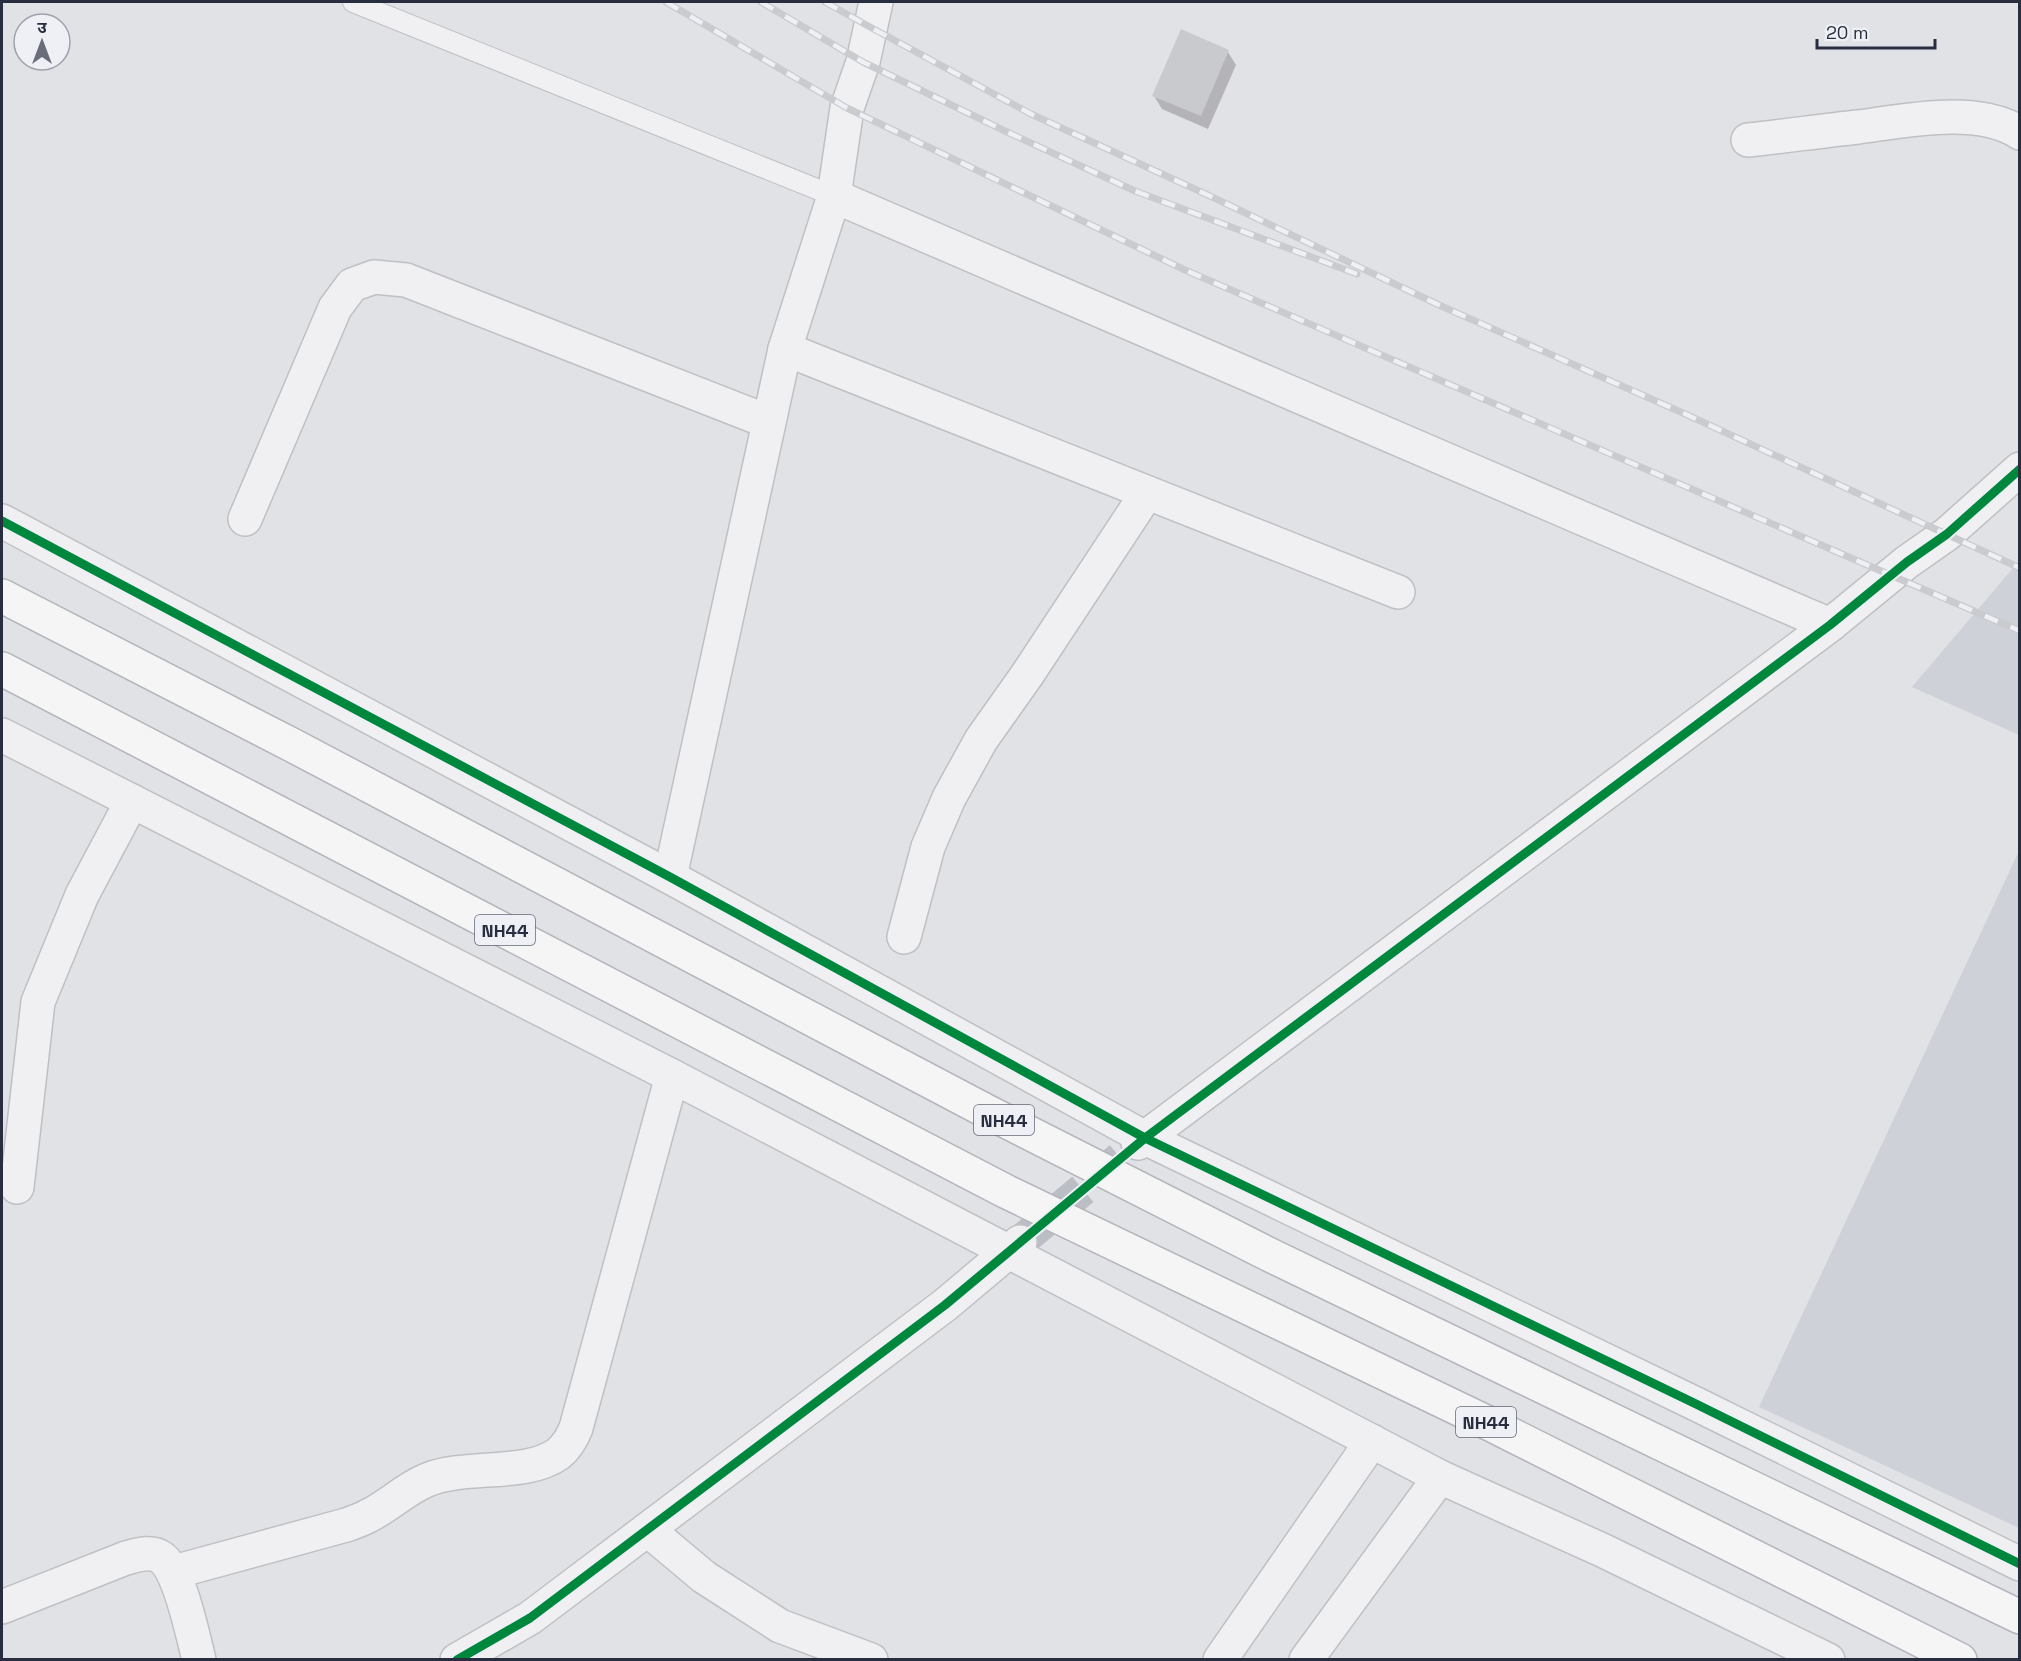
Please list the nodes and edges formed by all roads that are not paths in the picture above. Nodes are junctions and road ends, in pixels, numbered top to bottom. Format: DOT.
graph roads {
  1 [pos="353,2"];
  2 [pos="876,2"];
  3 [pos="2019,134"];
  4 [pos="1748,140"];
  5 [pos="834,196"];
  6 [pos="785,349"];
  7 [pos="769,422"];
  8 [pos="2019,469"];
  9 [pos="1147,493"];
  10 [pos="245,519"];
  11 [pos="2,521"];
  12 [pos="1398,592"];
  13 [pos="2,596"];
  14 [pos="1830,626"];
  15 [pos="2,669"];
  16 [pos="2,735"];
  17 [pos="132,801"];
  18 [pos="670,877"];
  19 [pos="904,937"];
  20 [pos="672,1076"];
  21 [pos="1142,1141"];
  22 [pos="17,1187"];
  23 [pos="1015,1247"];
  24 [pos="1372,1441"];
  25 [pos="1440,1477"];
  26 [pos="648,1530"];
  27 [pos="2019,1564"];
  28 [pos="174,1572"];
  29 [pos="2,1607"];
  30 [pos="2019,1617"];
  31 [pos="530,1618"];
  32 [pos="199,1659"];
  33 [pos="457,1659"];
  34 [pos="509,1659"];
  35 [pos="871,1659"];
  36 [pos="1220,1659"];
  37 [pos="1306,1659"];
  38 [pos="1828,1659"];
  39 [pos="1960,1659"];
  1 -- 5 [label="lane"];
  2 -- 5 [label="street"];
  3 -- 4 [label="street"];
  5 -- 6 [label="street"];
  5 -- 14 [label="street"];
  6 -- 7 [label="street"];
  6 -- 9 [label="street"];
  7 -- 10 [label="street"];
  7 -- 18 [label="street"];
  8 -- 14 [label="street"];
  9 -- 12 [label="street"];
  9 -- 19 [label="street"];
  11 -- 18 [label="street"];
  13 -- 30 [label="highway, NH44"];
  14 -- 21 [label="street"];
  15 -- 39 [label="highway, NH44"];
  16 -- 17 [label="street"];
  17 -- 20 [label="street"];
  17 -- 22 [label="street"];
  18 -- 21 [label="street"];
  20 -- 23 [label="street"];
  20 -- 28 [label="street"];
  21 -- 27 [label="street"];
  23 -- 24 [label="street"];
  23 -- 26 [label="street"];
  24 -- 25 [label="street"];
  24 -- 36 [label="street"];
  25 -- 37 [label="street"];
  25 -- 38 [label="street"];
  26 -- 31 [label="street"];
  26 -- 35 [label="street"];
  28 -- 29 [label="street"];
  28 -- 32 [label="street"];
  31 -- 33 [label="street"];
  31 -- 34 [label="street"];
}
